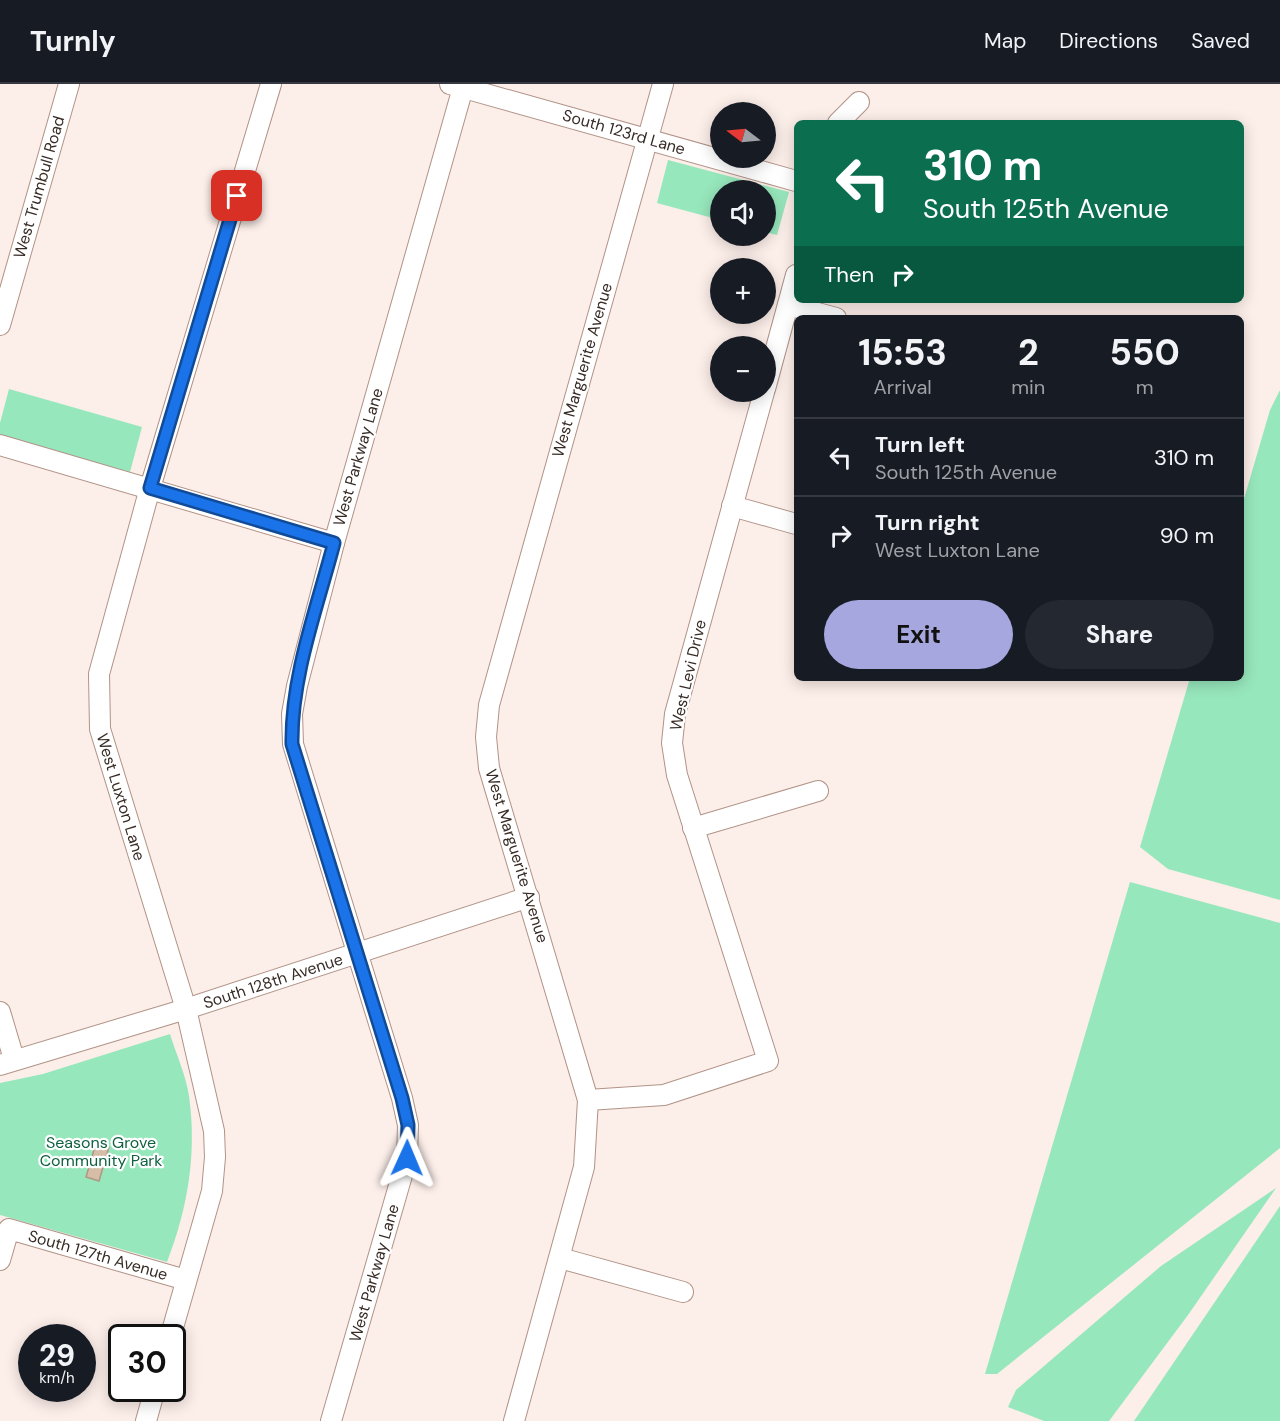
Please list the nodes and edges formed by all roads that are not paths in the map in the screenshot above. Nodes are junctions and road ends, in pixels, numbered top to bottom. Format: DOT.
graph roads {
  1 [pos="69,84"];
  2 [pos="271,84"];
  3 [pos="663,84"];
  4 [pos="459,85"];
  5 [pos="859,102"];
  6 [pos="841,120"];
  7 [pos="647,138"];
  8 [pos="794,180"];
  9 [pos="794,282"];
  10 [pos="788,305"];
  11 [pos="825,315"];
  12 [pos="0,325"];
  13 [pos="776,349"];
  14 [pos="762,402"];
  15 [pos="0,445"];
  16 [pos="150,488"];
  17 [pos="732,506"];
  18 [pos="794,523"];
  19 [pos="334,543"];
  20 [pos="818,791"];
  21 [pos="693,828"];
  22 [pos="529,897"];
  23 [pos="359,953"];
  24 [pos="186,1009"];
  25 [pos="0,1012"];
  26 [pos="5,1060"];
  27 [pos="588,1100"];
  28 [pos="560,1258"];
  29 [pos="0,1260"];
  30 [pos="186,1280"];
  31 [pos="683,1292"];
  32 [pos="174,1324"];
  33 [pos="151,1402"];
  34 [pos="146,1421"];
  35 [pos="331,1421"];
  36 [pos="514,1421"];
  1 -- 12 [label="street, West Trumbull Road"];
  2 -- 16 [label="street, West Luxton Lane"];
  3 -- 7 [label="street, West Marguerite Avenue"];
  4 -- 7 [label="street, South 123rd Lane"];
  4 -- 19 [label="street, West Parkway Lane"];
  5 -- 6 [label="street"];
  7 -- 8 [label="street, South 123rd Lane"];
  7 -- 22 [label="street, West Marguerite Avenue"];
  9 -- 10 [label="street, West Levi Drive"];
  10 -- 11 [label="street"];
  10 -- 13 [label="street, West Levi Drive"];
  14 -- 17 [label="street, West Levi Drive"];
  15 -- 16 [label="street"];
  16 -- 19 [label="street"];
  16 -- 24 [label="street, West Luxton Lane"];
  17 -- 18 [label="street"];
  17 -- 21 [label="street, West Levi Drive"];
  19 -- 23 [label="street, West Parkway Lane"];
  20 -- 21 [label="street"];
  21 -- 27 [label="street, West Levi Drive"];
  22 -- 23 [label="street, South 128th Avenue"];
  22 -- 27 [label="street, West Marguerite Avenue"];
  23 -- 24 [label="street, South 128th Avenue"];
  23 -- 35 [label="street, West Parkway Lane"];
  24 -- 26 [label="street, South 128th Avenue"];
  24 -- 30 [label="street, West Luxton Lane"];
  25 -- 26 [label="street"];
  27 -- 28 [label="street, West Marguerite Avenue"];
  28 -- 31 [label="street"];
  28 -- 36 [label="street, West Marguerite Avenue"];
  29 -- 30 [label="street, South 127th Avenue"];
  30 -- 32 [label="street, West Luxton Lane"];
  33 -- 34 [label="street"];
}
